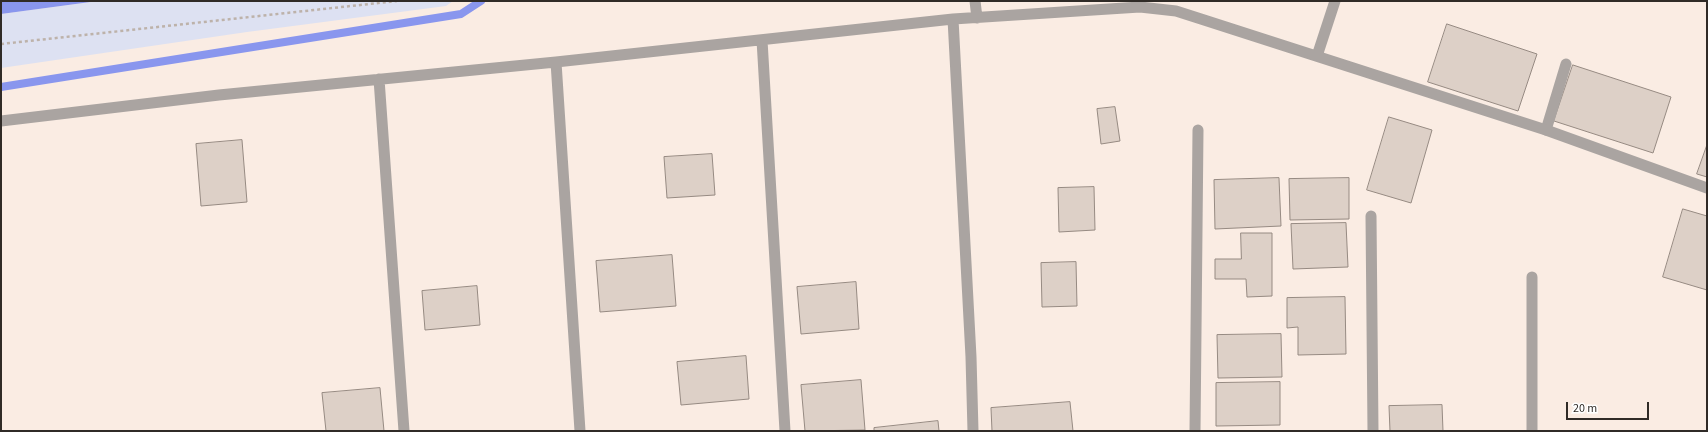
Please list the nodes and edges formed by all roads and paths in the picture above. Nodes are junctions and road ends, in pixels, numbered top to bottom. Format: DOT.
graph roads {
  1 [pos="397,1"];
  2 [pos="976,1"];
  3 [pos="1334,1"];
  4 [pos="977,18"];
  5 [pos="953,19"];
  6 [pos="762,40"];
  7 [pos="1,44"];
  8 [pos="1318,56"];
  9 [pos="556,62"];
  10 [pos="1566,64"];
  11 [pos="379,79"];
  12 [pos="1,121"];
  13 [pos="1198,130"];
  14 [pos="1546,130"];
  15 [pos="1707,188"];
  16 [pos="1371,216"];
  17 [pos="1532,277"];
  18 [pos="404,431"];
  19 [pos="580,431"];
  20 [pos="785,431"];
  21 [pos="973,431"];
  22 [pos="1196,431"];
  23 [pos="1373,431"];
  24 [pos="1532,431"];
  1 -- 7 [label="path"];
  2 -- 4 [label="street"];
  3 -- 8 [label="street"];
  4 -- 5 [label="street"];
  4 -- 8 [label="street"];
  5 -- 6 [label="street"];
  5 -- 21 [label="street"];
  6 -- 9 [label="street"];
  6 -- 20 [label="street"];
  8 -- 14 [label="street"];
  9 -- 11 [label="street"];
  9 -- 19 [label="street"];
  10 -- 14 [label="street"];
  11 -- 12 [label="street"];
  11 -- 18 [label="street"];
  13 -- 22 [label="street"];
  14 -- 15 [label="street"];
  16 -- 23 [label="street"];
  17 -- 24 [label="street"];
}
